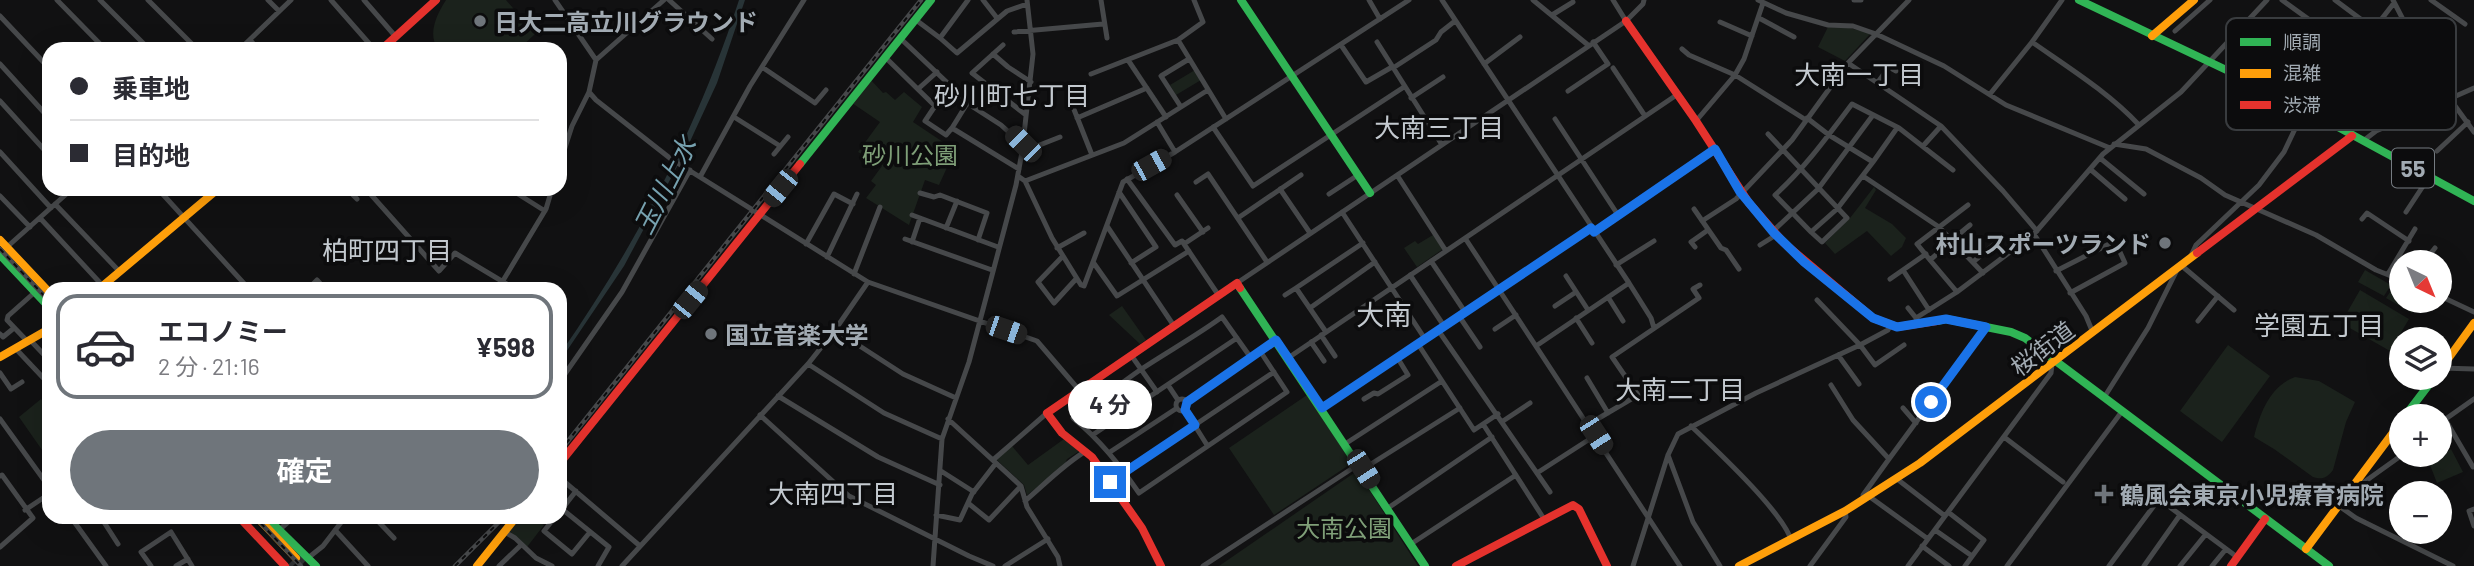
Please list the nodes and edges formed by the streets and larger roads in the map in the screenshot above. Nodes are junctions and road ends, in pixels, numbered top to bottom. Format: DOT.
graph roads {
  1 [pos="57,0"];
  2 [pos="100,0"];
  3 [pos="148,0"];
  4 [pos="268,0"];
  5 [pos="291,0"];
  6 [pos="331,0"];
  7 [pos="364,0"];
  8 [pos="435,0"];
  9 [pos="555,0"];
  10 [pos="664,0"];
  11 [pos="669,0"];
  12 [pos="804,0"];
  13 [pos="931,0"];
  14 [pos="968,0"];
  15 [pos="983,0"];
  16 [pos="1101,0"];
  17 [pos="1194,0"];
  18 [pos="1241,0"];
  19 [pos="1369,0"];
  20 [pos="1409,0"];
  21 [pos="1442,0"];
  22 [pos="1533,0"];
  23 [pos="1613,0"];
  24 [pos="1644,0"];
  25 [pos="1854,0"];
  26 [pos="1861,0"];
  27 [pos="1909,0"];
  28 [pos="2062,0"];
  29 [pos="2079,0"];
  30 [pos="2194,0"];
  31 [pos="2210,0"];
  32 [pos="2267,0"];
  33 [pos="2282,0"];
  34 [pos="2336,0"];
  35 [pos="2431,0"];
  36 [pos="2394,1"];
  37 [pos="1027,2"];
  38 [pos="1573,2"];
  39 [pos="1760,2"];
  40 [pos="656,3"];
  41 [pos="279,11"];
  42 [pos="1552,15"];
  43 [pos="0,16"];
  44 [pos="997,18"];
  45 [pos="1759,18"];
  46 [pos="2251,18"];
  47 [pos="2307,18"];
  48 [pos="2358,18"];
  49 [pos="2382,18"];
  50 [pos="2402,18"];
  51 [pos="1380,19"];
  52 [pos="916,20"];
  53 [pos="1626,20"];
  54 [pos="1455,21"];
  55 [pos="1720,22"];
  56 [pos="1103,24"];
  57 [pos="2465,24"];
  58 [pos="1030,31"];
  59 [pos="2175,31"];
  60 [pos="1014,32"];
  61 [pos="1876,34"];
  62 [pos="1752,36"];
  63 [pos="2152,36"];
  64 [pos="940,37"];
  65 [pos="1107,37"];
  66 [pos="1520,37"];
  67 [pos="1794,37"];
  68 [pos="900,38"];
  69 [pos="712,39"];
  70 [pos="250,40"];
  71 [pos="1178,40"];
  72 [pos="98,42"];
  73 [pos="142,42"];
  74 [pos="190,42"];
  75 [pos="368,42"];
  76 [pos="390,42"];
  77 [pos="393,42"];
  78 [pos="2032,42"];
  79 [pos="1377,43"];
  80 [pos="1591,44"];
  81 [pos="1003,45"];
  82 [pos="1341,45"];
  83 [pos="2226,45"];
  84 [pos="1682,49"];
  85 [pos="993,54"];
  86 [pos="885,57"];
  87 [pos="1189,59"];
  88 [pos="596,60"];
  89 [pos="1128,60"];
  90 [pos="42,61"];
  91 [pos="2211,62"];
  92 [pos="0,64"];
  93 [pos="1484,64"];
  94 [pos="1848,64"];
  95 [pos="762,67"];
  96 [pos="1392,68"];
  97 [pos="1614,68"];
  98 [pos="2226,70"];
  99 [pos="1896,71"];
  100 [pos="937,72"];
  101 [pos="1091,74"];
  102 [pos="1735,75"];
  103 [pos="1293,77"];
  104 [pos="1443,77"];
  105 [pos="1031,82"];
  106 [pos="1878,82"];
  107 [pos="1404,87"];
  108 [pos="1147,88"];
  109 [pos="2474,88"];
  110 [pos="918,89"];
  111 [pos="826,90"];
  112 [pos="1208,90"];
  113 [pos="1568,91"];
  114 [pos="589,92"];
  115 [pos="1678,94"];
  116 [pos="1990,94"];
  117 [pos="2456,96"];
  118 [pos="926,97"];
  119 [pos="1411,98"];
  120 [pos="1507,100"];
  121 [pos="0,101"];
  122 [pos="968,103"];
  123 [pos="920,105"];
  124 [pos="1073,107"];
  125 [pos="1181,107"];
  126 [pos="2456,107"];
  127 [pos="42,110"];
  128 [pos="1026,115"];
  129 [pos="1873,115"];
  130 [pos="1645,116"];
  131 [pos="734,117"];
  132 [pos="1166,117"];
  133 [pos="1077,118"];
  134 [pos="1226,119"];
  135 [pos="1555,119"];
  136 [pos="1806,119"];
  137 [pos="1696,121"];
  138 [pos="1157,122"];
  139 [pos="2468,122"];
  140 [pos="2139,125"];
  141 [pos="1213,127"];
  142 [pos="1941,127"];
  143 [pos="952,128"];
  144 [pos="1897,128"];
  145 [pos="2293,130"];
  146 [pos="2342,130"];
  147 [pos="2378,130"];
  148 [pos="2474,132"];
  149 [pos="1330,134"];
  150 [pos="1768,134"];
  151 [pos="1829,135"];
  152 [pos="2353,136"];
  153 [pos="788,137"];
  154 [pos="1060,137"];
  155 [pos="567,141"];
  156 [pos="2363,141"];
  157 [pos="1023,144"];
  158 [pos="1442,145"];
  159 [pos="780,146"];
  160 [pos="1923,146"];
  161 [pos="2112,146"];
  162 [pos="42,147"];
  163 [pos="1715,149"];
  164 [pos="1783,149"];
  165 [pos="1850,149"];
  166 [pos="2437,151"];
  167 [pos="0,152"];
  168 [pos="1022,152"];
  169 [pos="1175,152"];
  170 [pos="774,154"];
  171 [pos="1093,155"];
  172 [pos="2100,158"];
  173 [pos="1581,159"];
  174 [pos="1873,162"];
  175 [pos="2090,169"];
  176 [pos="690,170"];
  177 [pos="1953,170"];
  178 [pos="1801,172"];
  179 [pos="1018,173"];
  180 [pos="1301,175"];
  181 [pos="1358,175"];
  182 [pos="1397,175"];
  183 [pos="1557,175"];
  184 [pos="1863,176"];
  185 [pos="700,177"];
  186 [pos="2429,177"];
  187 [pos="1127,179"];
  188 [pos="1025,181"];
  189 [pos="1196,182"];
  190 [pos="1280,189"];
  191 [pos="1818,189"];
  192 [pos="1119,192"];
  193 [pos="1740,192"];
  194 [pos="920,193"];
  195 [pos="1370,193"];
  196 [pos="858,194"];
  197 [pos="1329,194"];
  198 [pos="2144,194"];
  199 [pos="42,195"];
  200 [pos="1177,195"];
  201 [pos="0,196"];
  202 [pos="43,196"];
  203 [pos="64,196"];
  204 [pos="164,196"];
  205 [pos="209,196"];
  206 [pos="354,196"];
  207 [pos="372,196"];
  208 [pos="521,196"];
  209 [pos="550,196"];
  210 [pos="357,199"];
  211 [pos="2125,199"];
  212 [pos="957,201"];
  213 [pos="2241,201"];
  214 [pos="2474,201"];
  215 [pos="853,204"];
  216 [pos="1968,205"];
  217 [pos="53,206"];
  218 [pos="880,207"];
  219 [pos="1694,209"];
  220 [pos="1837,209"];
  221 [pos="2258,209"];
  222 [pos="545,211"];
  223 [pos="1342,212"];
  224 [pos="2406,212"];
  225 [pos="759,214"];
  226 [pos="1792,214"];
  227 [pos="912,215"];
  228 [pos="1618,215"];
  229 [pos="183,217"];
  230 [pos="40,218"];
  231 [pos="920,218"];
  232 [pos="1238,218"];
  233 [pos="2362,219"];
  234 [pos="1702,221"];
  235 [pos="1970,225"];
  236 [pos="1107,226"];
  237 [pos="30,227"];
  238 [pos="1939,227"];
  239 [pos="946,228"];
  240 [pos="2415,229"];
  241 [pos="1592,230"];
  242 [pos="1708,230"];
  243 [pos="1811,232"];
  244 [pos="2036,232"];
  245 [pos="1084,233"];
  246 [pos="1310,233"];
  247 [pos="1775,233"];
  248 [pos="1465,238"];
  249 [pos="905,239"];
  250 [pos="0,240"];
  251 [pos="978,240"];
  252 [pos="1953,240"];
  253 [pos="1654,241"];
  254 [pos="2409,241"];
  255 [pos="912,242"];
  256 [pos="1997,242"];
  257 [pos="1363,243"];
  258 [pos="806,244"];
  259 [pos="1184,244"];
  260 [pos="1760,245"];
  261 [pos="998,247"];
  262 [pos="1695,247"];
  263 [pos="7,248"];
  264 [pos="1057,248"];
  265 [pos="1189,251"];
  266 [pos="1446,251"];
  267 [pos="0,255"];
  268 [pos="827,257"];
  269 [pos="1062,257"];
  270 [pos="1928,257"];
  271 [pos="1431,261"];
  272 [pos="1093,262"];
  273 [pos="1267,262"];
  274 [pos="1376,262"];
  275 [pos="1973,262"];
  276 [pos="1131,263"];
  277 [pos="1616,265"];
  278 [pos="2183,265"];
  279 [pos="1739,269"];
  280 [pos="992,270"];
  281 [pos="1903,270"];
  282 [pos="120,271"];
  283 [pos="2056,271"];
  284 [pos="1983,273"];
  285 [pos="854,274"];
  286 [pos="2388,274"];
  287 [pos="1410,275"];
  288 [pos="1566,276"];
  289 [pos="1076,279"];
  290 [pos="1890,279"];
  291 [pos="503,280"];
  292 [pos="1143,280"];
  293 [pos="102,282"];
  294 [pos="110,282"];
  295 [pos="243,282"];
  296 [pos="506,282"];
  297 [pos="868,282"];
  298 [pos="1237,283"];
  299 [pos="1629,284"];
  300 [pos="42,285"];
  301 [pos="1700,285"];
  302 [pos="1393,286"];
  303 [pos="1296,288"];
  304 [pos="1499,289"];
  305 [pos="34,292"];
  306 [pos="1576,292"];
  307 [pos="1956,292"];
  308 [pos="2070,293"];
  309 [pos="1285,295"];
  310 [pos="1219,296"];
  311 [pos="2218,296"];
  312 [pos="1608,297"];
  313 [pos="42,300"];
  314 [pos="1817,300"];
  315 [pos="2452,302"];
  316 [pos="1555,306"];
  317 [pos="1310,308"];
  318 [pos="1908,308"];
  319 [pos="1588,310"];
  320 [pos="1929,310"];
  321 [pos="2234,310"];
  322 [pos="1465,312"];
  323 [pos="2474,312"];
  324 [pos="1516,315"];
  325 [pos="1459,316"];
  326 [pos="1576,318"];
  327 [pos="979,320"];
  328 [pos="1623,321"];
  329 [pos="1916,321"];
  330 [pos="2198,321"];
  331 [pos="2474,323"];
  332 [pos="1174,326"];
  333 [pos="1890,326"];
  334 [pos="1986,327"];
  335 [pos="14,328"];
  336 [pos="1441,328"];
  337 [pos="1654,328"];
  338 [pos="1495,329"];
  339 [pos="835,330"];
  340 [pos="1323,333"];
  341 [pos="2093,333"];
  342 [pos="0,334"];
  343 [pos="42,334"];
  344 [pos="1237,338"];
  345 [pos="1425,339"];
  346 [pos="1276,340"];
  347 [pos="29,342"];
  348 [pos="1311,342"];
  349 [pos="1592,343"];
  350 [pos="1418,344"];
  351 [pos="1860,345"];
  352 [pos="1904,345"];
  353 [pos="1480,346"];
  354 [pos="1536,346"];
  355 [pos="16,349"];
  356 [pos="1260,351"];
  357 [pos="2452,353"];
  358 [pos="42,354"];
  359 [pos="1131,355"];
  360 [pos="1838,355"];
  361 [pos="1335,356"];
  362 [pos="0,357"];
  363 [pos="1397,357"];
  364 [pos="1251,358"];
  365 [pos="1288,358"];
  366 [pos="1324,361"];
  367 [pos="2055,363"];
  368 [pos="808,364"];
  369 [pos="1141,369"];
  370 [pos="2452,369"];
  371 [pos="2474,369"];
  372 [pos="567,371"];
  373 [pos="1274,372"];
  374 [pos="0,373"];
  375 [pos="42,377"];
  376 [pos="1587,378"];
  377 [pos="1442,381"];
  378 [pos="22,382"];
  379 [pos="1859,384"];
  380 [pos="1168,385"];
  381 [pos="1831,385"];
  382 [pos="1079,390"];
  383 [pos="2425,390"];
  384 [pos="1157,392"];
  385 [pos="778,396"];
  386 [pos="2105,396"];
  387 [pos="956,398"];
  388 [pos="1364,399"];
  389 [pos="2474,399"];
  390 [pos="1178,400"];
  391 [pos="1187,402"];
  392 [pos="1530,403"];
  393 [pos="2414,404"];
  394 [pos="1177,408"];
  395 [pos="1322,408"];
  396 [pos="1460,408"];
  397 [pos="1903,408"];
  398 [pos="1185,410"];
  399 [pos="2123,410"];
  400 [pos="1047,413"];
  401 [pos="1608,413"];
  402 [pos="1498,414"];
  403 [pos="2452,414"];
  404 [pos="760,415"];
  405 [pos="0,419"];
  406 [pos="948,419"];
  407 [pos="1503,421"];
  408 [pos="1916,423"];
  409 [pos="1483,424"];
  410 [pos="1589,424"];
  411 [pos="1195,425"];
  412 [pos="1691,426"];
  413 [pos="1094,434"];
  414 [pos="1596,435"];
  415 [pos="2452,436"];
  416 [pos="1492,437"];
  417 [pos="2004,437"];
  418 [pos="2389,438"];
  419 [pos="942,439"];
  420 [pos="1345,444"];
  421 [pos="1207,445"];
  422 [pos="1086,451"];
  423 [pos="1110,452"];
  424 [pos="567,454"];
  425 [pos="1668,455"];
  426 [pos="1889,459"];
  427 [pos="995,461"];
  428 [pos="2389,464"];
  429 [pos="1361,467"];
  430 [pos="2473,467"];
  431 [pos="942,471"];
  432 [pos="1125,472"];
  433 [pos="1538,473"];
  434 [pos="1516,475"];
  435 [pos="0,476"];
  436 [pos="42,477"];
  437 [pos="1897,479"];
  438 [pos="1110,482"];
  439 [pos="2063,482"];
  440 [pos="567,484"];
  441 [pos="940,485"];
  442 [pos="1021,485"];
  443 [pos="2354,485"];
  444 [pos="576,491"];
  445 [pos="974,492"];
  446 [pos="1550,492"];
  447 [pos="1867,498"];
  448 [pos="42,499"];
  449 [pos="1025,501"];
  450 [pos="567,502"];
  451 [pos="968,503"];
  452 [pos="2339,506"];
  453 [pos="1388,508"];
  454 [pos="2474,509"];
  455 [pos="25,510"];
  456 [pos="1845,511"];
  457 [pos="1946,514"];
  458 [pos="567,515"];
  459 [pos="936,515"];
  460 [pos="2180,515"];
  461 [pos="1648,516"];
  462 [pos="1544,519"];
  463 [pos="2265,519"];
  464 [pos="76,524"];
  465 [pos="105,524"];
  466 [pos="247,524"];
  467 [pos="252,524"];
  468 [pos="262,524"];
  469 [pos="273,524"];
  470 [pos="286,524"];
  471 [pos="340,524"];
  472 [pos="381,524"];
  473 [pos="511,524"];
  474 [pos="550,524"];
  475 [pos="2474,526"];
  476 [pos="279,530"];
  477 [pos="335,530"];
  478 [pos="1935,530"];
  479 [pos="505,532"];
  480 [pos="590,532"];
  481 [pos="2207,534"];
  482 [pos="2389,534"];
  483 [pos="394,538"];
  484 [pos="934,539"];
  485 [pos="1048,539"];
  486 [pos="1928,539"];
  487 [pos="1791,540"];
  488 [pos="118,544"];
  489 [pos="1411,544"];
  490 [pos="2409,544"];
  491 [pos="521,545"];
  492 [pos="640,546"];
  493 [pos="1923,546"];
  494 [pos="0,547"];
  495 [pos="2226,549"];
  496 [pos="2306,549"];
  497 [pos="1972,556"];
  498 [pos="2237,557"];
  499 [pos="307,558"];
  500 [pos="188,559"];
  501 [pos="285,563"];
  502 [pos="1812,564"];
  503 [pos="547,565"];
  504 [pos="106,566"];
  505 [pos="151,566"];
  506 [pos="176,566"];
  507 [pos="192,566"];
  508 [pos="316,566"];
  509 [pos="368,566"];
  510 [pos="477,566"];
  511 [pos="499,566"];
  512 [pos="598,566"];
  513 [pos="622,566"];
  514 [pos="933,566"];
  515 [pos="993,566"];
  516 [pos="1005,566"];
  517 [pos="1060,566"];
  518 [pos="1161,566"];
  519 [pos="1203,566"];
  520 [pos="1425,566"];
  521 [pos="1456,566"];
  522 [pos="1607,566"];
  523 [pos="1633,566"];
  524 [pos="1681,566"];
  525 [pos="1720,566"];
  526 [pos="1739,566"];
  527 [pos="1820,566"];
  528 [pos="1908,566"];
  529 [pos="1949,566"];
  530 [pos="1965,566"];
  531 [pos="2007,566"];
  532 [pos="2109,566"];
  533 [pos="2144,566"];
  534 [pos="2180,566"];
  535 [pos="2212,566"];
  536 [pos="2231,566"];
  537 [pos="2329,566"];
  538 [pos="2453,566"];
  1 -- 72 [label="street"];
  2 -- 73 [label="street"];
  3 -- 74 [label="street"];
  4 -- 41 [label="street"];
  5 -- 41 [label="street"];
  6 -- 75 [label="street"];
  7 -- 76 [label="street"];
  8 -- 77 [label="street"];
  9 -- 88 [label="street"];
  10 -- 40 [label="street"];
  11 -- 69 [label="street"];
  12 -- 95 [label="street"];
  13 -- 52 [label="street"];
  14 -- 64 [label="street"];
  15 -- 44 [label="street"];
  16 -- 56 [label="street"];
  17 -- 71 [label="street"];
  18 -- 103 [label="street"];
  19 -- 51 [label="street"];
  20 -- 51 [label="street"];
  21 -- 54 [label="street"];
  22 -- 42 [label="street"];
  23 -- 53 [label="street"];
  24 -- 53 [label="street"];
  25 -- 26 [label="street"];
  27 -- 61 [label="street"];
  28 -- 78 [label="street"];
  29 -- 63 [label="street, 55"];
  30 -- 63 [label="street"];
  31 -- 59 [label="street"];
  32 -- 46 [label="street"];
  33 -- 47 [label="street"];
  34 -- 48 [label="street"];
  35 -- 57 [label="street"];
  36 -- 49 [label="street"];
  36 -- 50 [label="street"];
  37 -- 44 [label="street"];
  37 -- 58 [label="street"];
  38 -- 42 [label="street"];
  39 -- 45 [label="street"];
  39 -- 61 [label="street"];
  40 -- 88 [label="street"];
  41 -- 70 [label="street"];
  42 -- 80 [label="street"];
  43 -- 90 [label="street"];
  44 -- 64 [label="street"];
  45 -- 62 [label="street"];
  45 -- 67 [label="street"];
  51 -- 82 [label="street"];
  52 -- 64 [label="street"];
  52 -- 68 [label="street"];
  53 -- 80 [label="street"];
  53 -- 115 [label="street"];
  54 -- 93 [label="street"];
  54 -- 96 [label="street"];
  55 -- 62 [label="street"];
  56 -- 58 [label="street"];
  56 -- 65 [label="street"];
  58 -- 60 [label="street"];
  58 -- 105 [label="street"];
  61 -- 94 [label="street"];
  61 -- 116 [label="street"];
  62 -- 102 [label="street"];
  63 -- 91 [label="street, 55"];
  66 -- 93 [label="street"];
  68 -- 86 [label="street"];
  68 -- 100 [label="street"];
  71 -- 87 [label="street"];
  71 -- 89 [label="street"];
  78 -- 116 [label="street"];
  78 -- 140 [label="street"];
  79 -- 96 [label="street"];
  80 -- 113 [label="street"];
  80 -- 120 [label="street"];
  81 -- 85 [label="street"];
  82 -- 96 [label="street"];
  82 -- 103 [label="street"];
  83 -- 91 [label="street"];
  84 -- 102 [label="street"];
  85 -- 105 [label="street"];
  85 -- 128 [label="street"];
  86 -- 110 [label="street"];
  86 -- 225 [label="street"];
  87 -- 112 [label="street"];
  87 -- 125 [label="street"];
  88 -- 114 [label="street"];
  89 -- 101 [label="street"];
  89 -- 108 [label="street"];
  91 -- 98 [label="street, 55"];
  91 -- 140 [label="street"];
  92 -- 127 [label="street"];
  93 -- 120 [label="street"];
  94 -- 106 [label="street"];
  94 -- 136 [label="street"];
  95 -- 111 [label="street"];
  95 -- 131 [label="street"];
  96 -- 107 [label="street"];
  97 -- 130 [label="street"];
  99 -- 106 [label="street"];
  100 -- 110 [label="street"];
  100 -- 122 [label="street"];
  102 -- 136 [label="street"];
  102 -- 137 [label="street"];
  103 -- 134 [label="street"];
  103 -- 149 [label="street"];
  104 -- 119 [label="street"];
  105 -- 128 [label="street"];
  106 -- 142 [label="street"];
  107 -- 119 [label="street"];
  107 -- 149 [label="street"];
  108 -- 132 [label="street"];
  108 -- 133 [label="street"];
  109 -- 117 [label="street"];
  110 -- 118 [label="street"];
  112 -- 125 [label="street"];
  112 -- 134 [label="street"];
  114 -- 155 [label="street"];
  114 -- 176 [label="street"];
  115 -- 130 [label="street"];
  115 -- 137 [label="street"];
  116 -- 161 [label="street"];
  118 -- 123 [label="street"];
  118 -- 143 [label="street"];
  119 -- 158 [label="street"];
  120 -- 158 [label="street"];
  120 -- 183 [label="street"];
  121 -- 162 [label="street"];
  122 -- 143 [label="street"];
  122 -- 157 [label="street"];
  124 -- 133 [label="street"];
  125 -- 132 [label="street"];
  126 -- 139 [label="street"];
  128 -- 157 [label="street"];
  129 -- 144 [label="street"];
  129 -- 151 [label="street"];
  129 -- 165 [label="street"];
  130 -- 173 [label="street"];
  131 -- 159 [label="street"];
  131 -- 185 [label="street"];
  132 -- 138 [label="street"];
  133 -- 171 [label="street"];
  134 -- 141 [label="street"];
  135 -- 173 [label="street"];
  136 -- 151 [label="street"];
  136 -- 164 [label="street"];
  137 -- 163 [label="street"];
  138 -- 169 [label="street"];
  138 -- 171 [label="street"];
  139 -- 148 [label="street"];
  139 -- 166 [label="street"];
  140 -- 161 [label="street"];
  141 -- 149 [label="street"];
  141 -- 169 [label="street"];
  142 -- 160 [label="street"];
  142 -- 244 [label="street"];
  143 -- 179 [label="street"];
  144 -- 160 [label="street"];
  144 -- 174 [label="street"];
  145 -- 213 [label="street"];
  146 -- 152 [label="street, 55"];
  147 -- 156 [label="street"];
  149 -- 181 [label="street"];
  150 -- 164 [label="street"];
  151 -- 165 [label="street"];
  151 -- 178 [label="street"];
  152 -- 156 [label="street, 55"];
  152 -- 221 [label="street, 桜街道"];
  153 -- 159 [label="street"];
  154 -- 168 [label="street"];
  156 -- 186 [label="street, 55"];
  157 -- 168 [label="street"];
  158 -- 182 [label="street"];
  159 -- 170 [label="street"];
  160 -- 177 [label="street"];
  161 -- 172 [label="street"];
  161 -- 213 [label="street"];
  163 -- 193 [label="street"];
  163 -- 228 [label="street"];
  164 -- 178 [label="street"];
  164 -- 193 [label="street"];
  165 -- 174 [label="street"];
  165 -- 191 [label="street"];
  167 -- 199 [label="street"];
  168 -- 179 [label="street"];
  169 -- 187 [label="street"];
  171 -- 188 [label="street"];
  172 -- 175 [label="street"];
  172 -- 198 [label="street"];
  173 -- 183 [label="street"];
  173 -- 228 [label="street"];
  174 -- 184 [label="street"];
  175 -- 211 [label="street"];
  175 -- 244 [label="street"];
  176 -- 185 [label="street"];
  176 -- 372 [label="street"];
  178 -- 191 [label="street"];
  178 -- 226 [label="street"];
  179 -- 188 [label="street"];
  179 -- 261 [label="street"];
  180 -- 190 [label="street"];
  181 -- 195 [label="street"];
  181 -- 197 [label="street"];
  182 -- 195 [label="street"];
  182 -- 266 [label="street"];
  183 -- 241 [label="street"];
  183 -- 248 [label="street"];
  184 -- 220 [label="street"];
  184 -- 238 [label="street"];
  185 -- 225 [label="street"];
  186 -- 214 [label="street, 55"];
  186 -- 224 [label="street"];
  187 -- 192 [label="street"];
  187 -- 259 [label="street"];
  188 -- 264 [label="street"];
  189 -- 232 [label="street"];
  190 -- 232 [label="street"];
  190 -- 246 [label="street"];
  191 -- 220 [label="street"];
  191 -- 226 [label="street"];
  192 -- 236 [label="street"];
  192 -- 276 [label="street"];
  193 -- 234 [label="street"];
  193 -- 247 [label="street"];
  194 -- 212 [label="street"];
  195 -- 223 [label="street"];
  196 -- 215 [label="street"];
  200 -- 259 [label="street"];
  201 -- 237 [label="street"];
  202 -- 217 [label="street"];
  203 -- 217 [label="street"];
  204 -- 229 [label="street"];
  205 -- 229 [label="street"];
  206 -- 210 [label="street"];
  207 -- 291 [label="street"];
  208 -- 222 [label="street"];
  209 -- 222 [label="street"];
  212 -- 239 [label="street"];
  212 -- 251 [label="street"];
  213 -- 221 [label="street"];
  213 -- 278 [label="street"];
  215 -- 258 [label="street"];
  215 -- 268 [label="street"];
  216 -- 238 [label="street"];
  217 -- 230 [label="street"];
  217 -- 282 [label="street"];
  218 -- 285 [label="street"];
  219 -- 234 [label="street"];
  220 -- 243 [label="street"];
  220 -- 243 [label="street"];
  221 -- 278 [label="street, 桜街道"];
  221 -- 286 [label="street"];
  222 -- 291 [label="street"];
  223 -- 246 [label="street"];
  223 -- 257 [label="street"];
  225 -- 258 [label="street"];
  225 -- 424 [label="street"];
  226 -- 243 [label="street"];
  226 -- 247 [label="street"];
  227 -- 231 [label="street"];
  228 -- 241 [label="street"];
  229 -- 282 [label="street"];
  229 -- 295 [label="street"];
  230 -- 237 [label="street"];
  230 -- 293 [label="street"];
  231 -- 239 [label="street"];
  231 -- 255 [label="street"];
  232 -- 273 [label="street"];
  233 -- 254 [label="street"];
  234 -- 242 [label="street"];
  235 -- 252 [label="street"];
  236 -- 272 [label="street"];
  236 -- 276 [label="street"];
  237 -- 263 [label="street"];
  238 -- 252 [label="street"];
  238 -- 270 [label="street"];
  239 -- 251 [label="street"];
  240 -- 254 [label="street"];
  241 -- 277 [label="street"];
  241 -- 304 [label="street"];
  242 -- 262 [label="street"];
  242 -- 279 [label="street"];
  244 -- 283 [label="street"];
  244 -- 284 [label="street"];
  245 -- 264 [label="street"];
  246 -- 273 [label="street"];
  247 -- 260 [label="street"];
  247 -- 333 [label="street"];
  248 -- 266 [label="street"];
  248 -- 304 [label="street"];
  249 -- 255 [label="street"];
  250 -- 263 [label="street"];
  251 -- 261 [label="street"];
  252 -- 270 [label="street"];
  252 -- 275 [label="street"];
  253 -- 277 [label="street"];
  254 -- 286 [label="street"];
  255 -- 280 [label="street"];
  256 -- 275 [label="street"];
  257 -- 274 [label="street"];
  257 -- 303 [label="street"];
  258 -- 268 [label="street"];
  259 -- 265 [label="street"];
  261 -- 280 [label="street"];
  263 -- 267 [label="street"];
  263 -- 300 [label="street"];
  264 -- 269 [label="street"];
  265 -- 292 [label="street"];
  265 -- 310 [label="street"];
  266 -- 271 [label="street"];
  267 -- 305 [label="street"];
  268 -- 285 [label="street"];
  269 -- 289 [label="street"];
  269 -- 289 [label="street"];
  270 -- 281 [label="street"];
  270 -- 307 [label="street"];
  271 -- 287 [label="street"];
  271 -- 322 [label="street"];
  272 -- 289 [label="street"];
  272 -- 292 [label="street"];
  273 -- 298 [label="street"];
  274 -- 302 [label="street"];
  274 -- 317 [label="street"];
  275 -- 284 [label="street"];
  276 -- 292 [label="street"];
  277 -- 299 [label="street"];
  278 -- 311 [label="street"];
  278 -- 341 [label="street, 桜街道"];
  278 -- 386 [label="street"];
  280 -- 327 [label="street"];
  281 -- 290 [label="street"];
  281 -- 320 [label="street"];
  282 -- 294 [label="street"];
  283 -- 308 [label="street"];
  283 -- 308 [label="street"];
  284 -- 307 [label="street"];
  285 -- 297 [label="street"];
  287 -- 302 [label="street"];
  287 -- 336 [label="street"];
  288 -- 306 [label="street"];
  291 -- 296 [label="street"];
  292 -- 332 [label="street"];
  297 -- 327 [label="street"];
  297 -- 339 [label="street"];
  298 -- 310 [label="street"];
  298 -- 346 [label="street"];
  299 -- 312 [label="street"];
  299 -- 337 [label="street"];
  301 -- 337 [label="street"];
  302 -- 340 [label="street"];
  302 -- 345 [label="street"];
  303 -- 309 [label="street"];
  303 -- 317 [label="street"];
  304 -- 322 [label="street"];
  304 -- 324 [label="street"];
  305 -- 313 [label="street"];
  305 -- 335 [label="street"];
  306 -- 316 [label="street"];
  306 -- 319 [label="street"];
  307 -- 320 [label="street"];
  308 -- 341 [label="street"];
  310 -- 332 [label="street"];
  311 -- 321 [label="street"];
  311 -- 330 [label="street"];
  312 -- 319 [label="street"];
  312 -- 328 [label="street"];
  314 -- 351 [label="street"];
  315 -- 323 [label="street"];
  317 -- 340 [label="street"];
  318 -- 329 [label="street"];
  319 -- 326 [label="street"];
  320 -- 329 [label="street"];
  322 -- 325 [label="street"];
  324 -- 338 [label="street"];
  324 -- 354 [label="street"];
  325 -- 336 [label="street"];
  325 -- 353 [label="street"];
  326 -- 349 [label="street"];
  326 -- 354 [label="street"];
  327 -- 382 [label="street"];
  327 -- 387 [label="street"];
  329 -- 333 [label="street"];
  329 -- 334 [label="street"];
  331 -- 357 [label="street"];
  332 -- 359 [label="street"];
  333 -- 351 [label="street"];
  334 -- 367 [label="street"];
  334 -- 408 [label="street"];
  335 -- 342 [label="street"];
  335 -- 347 [label="street"];
  336 -- 345 [label="street"];
  336 -- 402 [label="street"];
  337 -- 401 [label="street"];
  339 -- 368 [label="street"];
  339 -- 387 [label="street"];
  340 -- 348 [label="street"];
  340 -- 361 [label="street"];
  341 -- 367 [label="street, 桜街道"];
  343 -- 347 [label="street"];
  344 -- 364 [label="street"];
  344 -- 369 [label="street"];
  344 -- 380 [label="street"];
  345 -- 350 [label="street"];
  346 -- 356 [label="street"];
  346 -- 365 [label="street"];
  347 -- 355 [label="street"];
  347 -- 358 [label="street"];
  348 -- 365 [label="street"];
  348 -- 366 [label="street"];
  350 -- 363 [label="street"];
  350 -- 377 [label="street"];
  351 -- 352 [label="street"];
  351 -- 360 [label="street"];
  354 -- 410 [label="street"];
  355 -- 362 [label="street"];
  355 -- 375 [label="street"];
  356 -- 364 [label="street"];
  356 -- 373 [label="street"];
  359 -- 369 [label="street"];
  359 -- 382 [label="street"];
  360 -- 379 [label="street"];
  360 -- 412 [label="street"];
  363 -- 388 [label="street"];
  363 -- 395 [label="street"];
  364 -- 391 [label="street"];
  365 -- 395 [label="street"];
  367 -- 386 [label="street"];
  367 -- 417 [label="street"];
  367 -- 437 [label="street, 桜街道"];
  368 -- 385 [label="street"];
  368 -- 419 [label="street"];
  369 -- 384 [label="street"];
  369 -- 413 [label="street"];
  370 -- 371 [label="street"];
  373 -- 411 [label="street"];
  373 -- 421 [label="street"];
  374 -- 378 [label="street"];
  376 -- 401 [label="street"];
  377 -- 396 [label="street"];
  377 -- 420 [label="street"];
  380 -- 384 [label="street"];
  380 -- 390 [label="street"];
  381 -- 426 [label="street"];
  382 -- 400 [label="street"];
  383 -- 393 [label="street"];
  384 -- 413 [label="street"];
  385 -- 404 [label="street"];
  385 -- 441 [label="street"];
  386 -- 399 [label="street"];
  387 -- 406 [label="street"];
  389 -- 403 [label="street"];
  390 -- 391 [label="street"];
  390 -- 394 [label="street"];
  391 -- 398 [label="street"];
  392 -- 407 [label="street"];
  394 -- 398 [label="street"];
  394 -- 423 [label="street"];
  395 -- 420 [label="street"];
  396 -- 409 [label="street"];
  396 -- 429 [label="street"];
  397 -- 408 [label="street"];
  398 -- 411 [label="street"];
  399 -- 463 [label="street"];
  399 -- 531 [label="street"];
  400 -- 422 [label="street"];
  400 -- 427 [label="street"];
  401 -- 410 [label="street"];
  402 -- 407 [label="street"];
  402 -- 409 [label="street"];
  404 -- 484 [label="street"];
  404 -- 492 [label="street"];
  405 -- 436 [label="street"];
  406 -- 419 [label="street"];
  406 -- 427 [label="street"];
  407 -- 433 [label="street"];
  408 -- 426 [label="street"];
  409 -- 416 [label="street"];
  410 -- 414 [label="street"];
  411 -- 421 [label="street"];
  411 -- 432 [label="street"];
  412 -- 425 [label="street"];
  412 -- 487 [label="street"];
  413 -- 423 [label="street"];
  414 -- 433 [label="street"];
  414 -- 461 [label="street"];
  415 -- 430 [label="street"];
  416 -- 434 [label="street"];
  416 -- 453 [label="street"];
  417 -- 439 [label="street"];
  417 -- 457 [label="street"];
  418 -- 443 [label="street"];
  419 -- 431 [label="street"];
  420 -- 429 [label="street"];
  421 -- 432 [label="street"];
  422 -- 438 [label="street"];
  422 -- 449 [label="street"];
  423 -- 432 [label="street"];
  425 -- 461 [label="street"];
  425 -- 525 [label="street"];
  426 -- 447 [label="street"];
  427 -- 442 [label="street"];
  427 -- 445 [label="street"];
  428 -- 443 [label="street"];
  429 -- 453 [label="street"];
  429 -- 519 [label="street"];
  431 -- 441 [label="street"];
  431 -- 445 [label="street"];
  432 -- 438 [label="street"];
  433 -- 446 [label="street"];
  434 -- 462 [label="street"];
  434 -- 489 [label="street"];
  435 -- 455 [label="street"];
  437 -- 447 [label="street, 桜街道"];
  437 -- 457 [label="street"];
  438 -- 518 [label="street"];
  440 -- 444 [label="street"];
  441 -- 459 [label="street"];
  442 -- 449 [label="street"];
  442 -- 451 [label="street"];
  443 -- 452 [label="street"];
  444 -- 450 [label="street"];
  444 -- 492 [label="street"];
  445 -- 451 [label="street"];
  447 -- 456 [label="street, 桜街道"];
  447 -- 486 [label="street"];
  448 -- 455 [label="street"];
  449 -- 485 [label="street"];
  451 -- 459 [label="street"];
  452 -- 482 [label="street"];
  452 -- 496 [label="street"];
  453 -- 489 [label="street"];
  454 -- 475 [label="street"];
  455 -- 494 [label="street"];
  456 -- 487 [label="street, 桜街道"];
  456 -- 502 [label="street"];
  457 -- 478 [label="street"];
  457 -- 497 [label="street"];
  458 -- 480 [label="street"];
  459 -- 484 [label="street"];
  460 -- 481 [label="street"];
  460 -- 532 [label="street"];
  460 -- 533 [label="street"];
  461 -- 523 [label="street"];
  461 -- 524 [label="street"];
  462 -- 521 [label="street"];
  462 -- 522 [label="street"];
  463 -- 496 [label="street"];
  463 -- 498 [label="street"];
  464 -- 504 [label="street"];
  465 -- 488 [label="street"];
  466 -- 501 [label="street"];
  467 -- 501 [label="street"];
  468 -- 501 [label="street"];
  469 -- 476 [label="street"];
  470 -- 476 [label="street"];
  471 -- 477 [label="street"];
  472 -- 483 [label="street"];
  473 -- 479 [label="street"];
  474 -- 480 [label="street"];
  476 -- 499 [label="street"];
  477 -- 499 [label="street"];
  477 -- 509 [label="street"];
  478 -- 486 [label="street"];
  478 -- 497 [label="street"];
  479 -- 491 [label="street"];
  479 -- 510 [label="street"];
  480 -- 512 [label="street"];
  481 -- 495 [label="street"];
  481 -- 534 [label="street"];
  484 -- 514 [label="street"];
  484 -- 515 [label="street"];
  485 -- 516 [label="street"];
  485 -- 517 [label="street"];
  486 -- 493 [label="street"];
  487 -- 526 [label="street, 桜街道"];
  489 -- 520 [label="street"];
  490 -- 538 [label="street"];
  491 -- 503 [label="street"];
  491 -- 511 [label="street"];
  492 -- 513 [label="street"];
  493 -- 528 [label="street"];
  493 -- 529 [label="street"];
  495 -- 498 [label="street"];
  495 -- 535 [label="street"];
  496 -- 537 [label="street"];
  497 -- 530 [label="street"];
  498 -- 536 [label="street"];
  499 -- 508 [label="street"];
  500 -- 505 [label="street"];
  500 -- 506 [label="street"];
  500 -- 507 [label="street"];
  502 -- 527 [label="street"];
}
